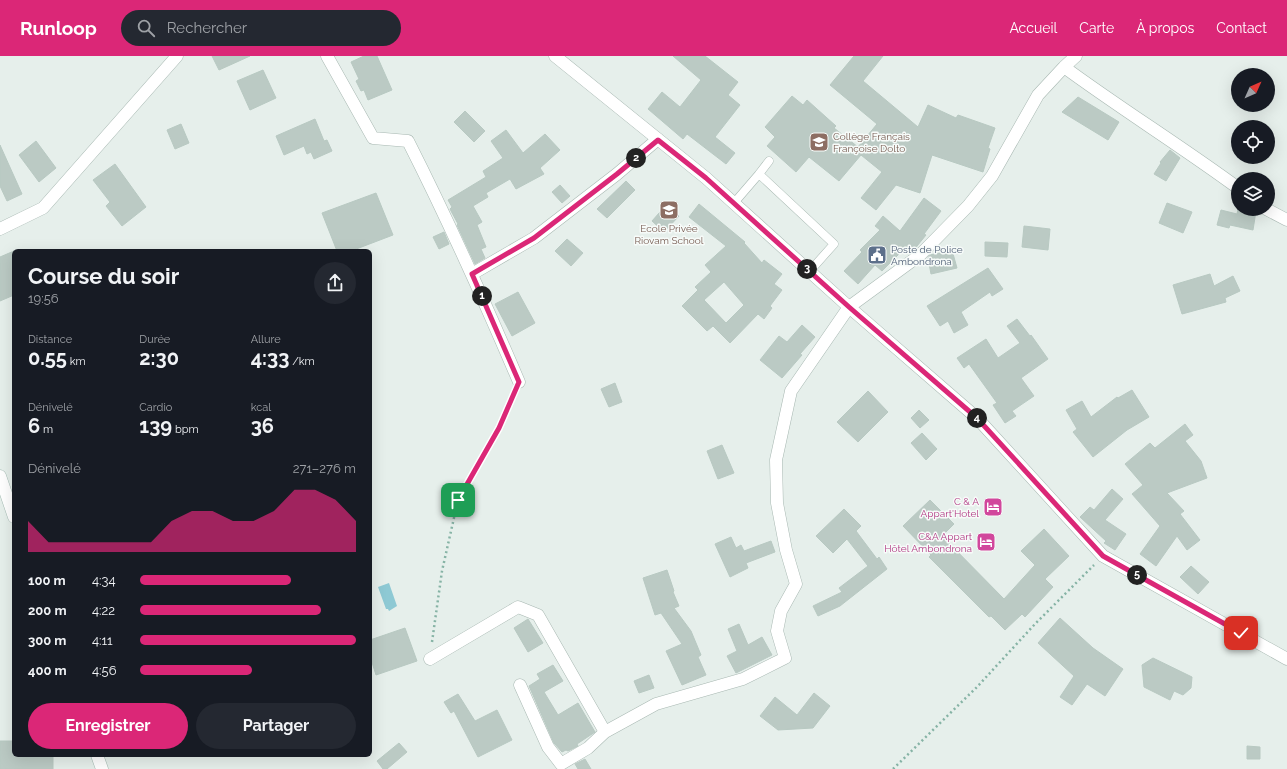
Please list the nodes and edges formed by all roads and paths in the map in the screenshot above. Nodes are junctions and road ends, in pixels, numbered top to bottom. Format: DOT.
graph roads {
  1 [pos="177,56"];
  2 [pos="326,56"];
  3 [pos="555,56"];
  4 [pos="1076,56"];
  5 [pos="1064,67"];
  6 [pos="658,140"];
  7 [pos="769,161"];
  8 [pos="759,174"];
  9 [pos="1231,183"];
  10 [pos="734,203"];
  11 [pos="1275,214"];
  12 [pos="1287,220"];
  13 [pos="0,229"];
  14 [pos="810,272"];
  15 [pos="472,274"];
  16 [pos="849,307"];
  17 [pos="519,382"];
  18 [pos="0,476"];
  19 [pos="12,511"];
  20 [pos="1103,556"];
  21 [pos="430,659"];
  22 [pos="1287,659"];
  23 [pos="520,685"];
  24 [pos="605,732"];
  25 [pos="98,757"];
  26 [pos="102,769"];
  27 [pos="893,769"];
  1 -- 13 [label="street"];
  2 -- 15 [label="street"];
  3 -- 6 [label="street"];
  4 -- 5 [label="street"];
  5 -- 9 [label="street"];
  5 -- 16 [label="street"];
  6 -- 10 [label="street"];
  6 -- 15 [label="street"];
  7 -- 8 [label="lane"];
  8 -- 10 [label="lane"];
  8 -- 14 [label="lane"];
  10 -- 14 [label="street"];
  11 -- 12 [label="street"];
  14 -- 16 [label="street"];
  15 -- 17 [label="street"];
  16 -- 20 [label="street"];
  16 -- 24 [label="street"];
  17 -- 21 [label="path"];
  18 -- 19 [label="street"];
  20 -- 22 [label="street"];
  20 -- 27 [label="path"];
  21 -- 24 [label="street"];
  23 -- 24 [label="street"];
  25 -- 26 [label="street"];
}
